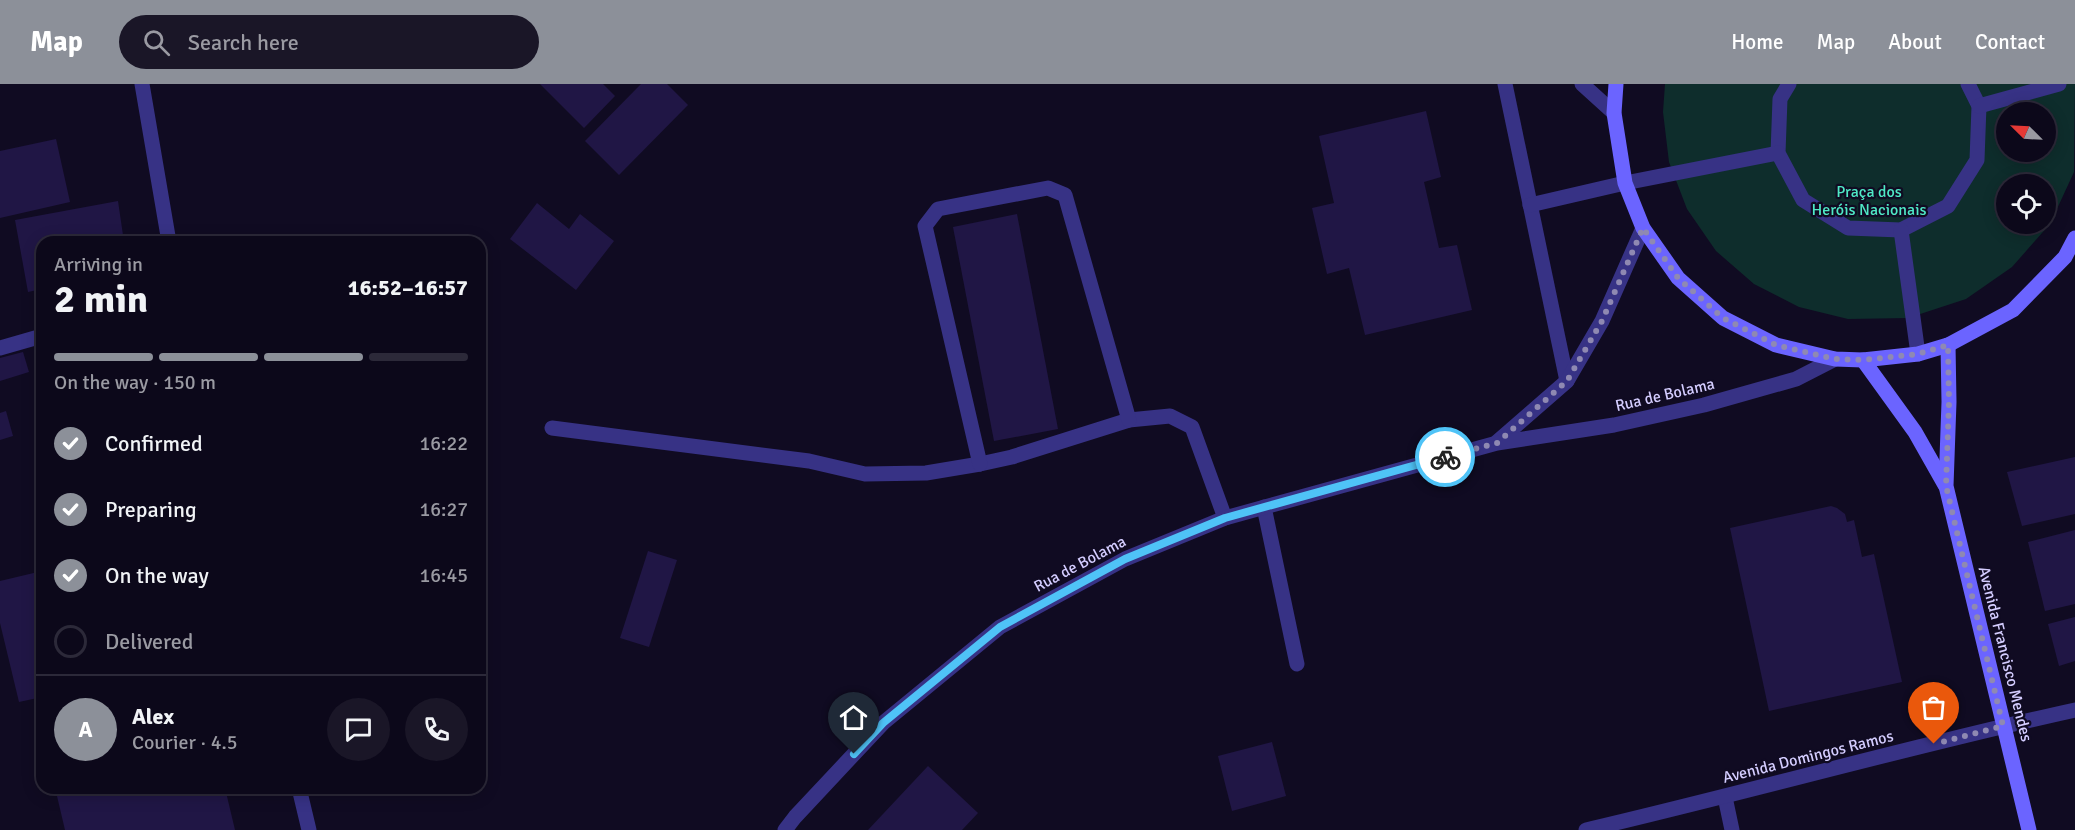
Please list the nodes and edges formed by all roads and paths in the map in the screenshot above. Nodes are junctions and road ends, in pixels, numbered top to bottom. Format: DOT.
graph roads {
  1 [pos="142,84"];
  2 [pos="1505,84"];
  3 [pos="1582,84"];
  4 [pos="1616,84"];
  5 [pos="1789,84"];
  6 [pos="1968,84"];
  7 [pos="2059,84"];
  8 [pos="1979,106"];
  9 [pos="1614,113"];
  10 [pos="1778,153"];
  11 [pos="1625,183"];
  12 [pos="1530,205"];
  13 [pos="1643,228"];
  14 [pos="1901,230"];
  15 [pos="169,236"];
  16 [pos="2075,238"];
  17 [pos="36,338"];
  18 [pos="1948,345"];
  19 [pos="0,348"];
  20 [pos="1918,354"];
  21 [pos="1835,359"];
  22 [pos="1863,360"];
  23 [pos="1567,381"];
  24 [pos="1129,420"];
  25 [pos="552,428"];
  26 [pos="1497,443"];
  27 [pos="980,464"];
  28 [pos="1946,486"];
  29 [pos="1264,507"];
  30 [pos="1225,518"];
  31 [pos="1297,664"];
  32 [pos="2075,710"];
  33 [pos="2003,726"];
  34 [pos="300,794"];
  35 [pos="1725,797"];
  36 [pos="309,830"];
  37 [pos="785,830"];
  38 [pos="1586,830"];
  39 [pos="1732,830"];
  40 [pos="2029,830"];
  1 -- 15 [label="street"];
  2 -- 12 [label="street"];
  3 -- 9 [label="street"];
  4 -- 9 [label="main road"];
  5 -- 10 [label="street"];
  6 -- 8 [label="street"];
  7 -- 8 [label="street"];
  8 -- 14 [label="street"];
  9 -- 11 [label="main road"];
  10 -- 11 [label="street"];
  10 -- 14 [label="street"];
  11 -- 12 [label="street"];
  11 -- 13 [label="main road"];
  12 -- 23 [label="street"];
  13 -- 21 [label="main road"];
  13 -- 23 [label="street, Rua de Bolama"];
  14 -- 20 [label="street"];
  16 -- 18 [label="main road"];
  17 -- 19 [label="street"];
  18 -- 20 [label="main road"];
  18 -- 28 [label="main road"];
  20 -- 22 [label="main road"];
  21 -- 22 [label="main road"];
  21 -- 26 [label="street, Rua de Bolama"];
  22 -- 28 [label="main road"];
  23 -- 26 [label="street, Rua de Bolama"];
  24 -- 27 [label="street"];
  24 -- 27 [label="street"];
  24 -- 30 [label="street"];
  25 -- 27 [label="street"];
  26 -- 29 [label="street, Rua de Bolama"];
  28 -- 33 [label="main road, Avenida Francisco Mendes"];
  29 -- 30 [label="street, Rua de Bolama"];
  29 -- 31 [label="street"];
  30 -- 37 [label="street, Rua de Bolama"];
  32 -- 33 [label="street, Avenida Domingos Ramos"];
  33 -- 35 [label="street, Avenida Domingos Ramos"];
  33 -- 40 [label="main road, Avenida Francisco Mendes"];
  34 -- 36 [label="street"];
  35 -- 38 [label="street, Avenida Domingos Ramos"];
  35 -- 39 [label="street"];
}
